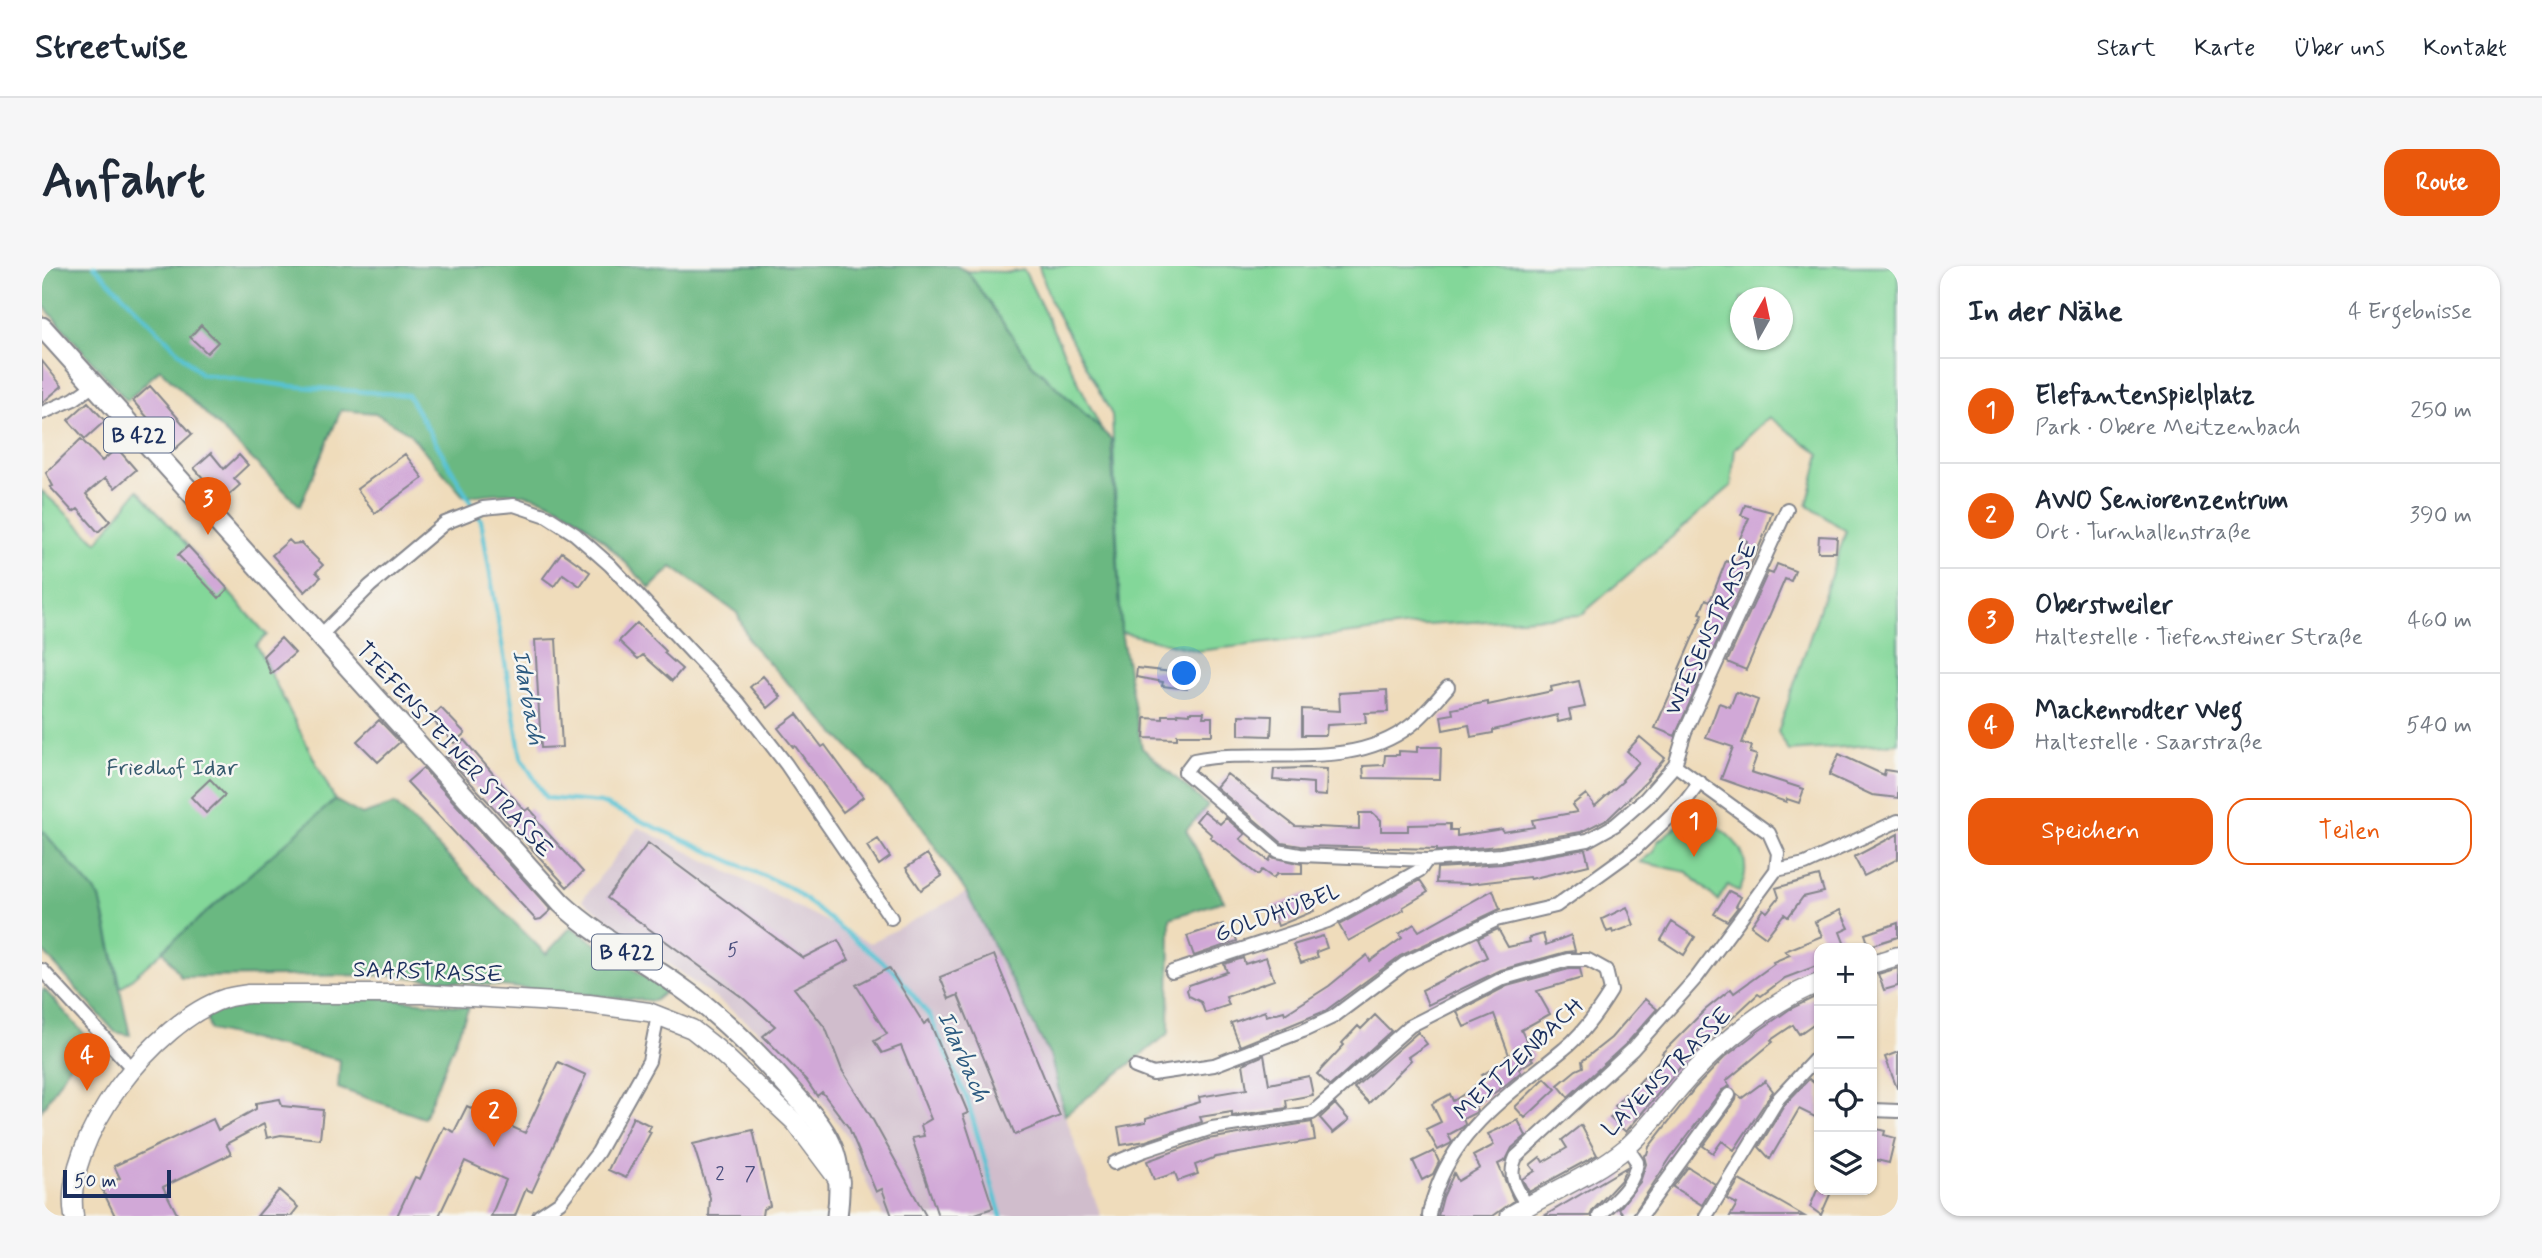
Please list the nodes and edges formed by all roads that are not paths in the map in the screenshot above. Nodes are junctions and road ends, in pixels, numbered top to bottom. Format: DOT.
graph roads {
  1 [pos="42,327"];
  2 [pos="94,385"];
  3 [pos="42,413"];
  4 [pos="1787,509"];
  5 [pos="320,636"];
  6 [pos="1448,687"];
  7 [pos="1675,765"];
  8 [pos="1700,782"];
  9 [pos="1898,821"];
  10 [pos="1427,860"];
  11 [pos="1776,870"];
  12 [pos="891,918"];
  13 [pos="1898,956"];
  14 [pos="1877,962"];
  15 [pos="42,970"];
  16 [pos="1172,972"];
  17 [pos="1814,985"];
  18 [pos="658,1015"];
  19 [pos="1814,1060"];
  20 [pos="1135,1067"];
  21 [pos="133,1069"];
  22 [pos="1729,1094"];
  23 [pos="1877,1110"];
  24 [pos="1898,1111"];
  25 [pos="1628,1147"];
  26 [pos="1114,1163"];
  27 [pos="840,1182"];
  28 [pos="1527,1206"];
  29 [pos="1613,1211"];
  30 [pos="74,1216"];
  31 [pos="539,1216"];
  32 [pos="837,1216"];
  33 [pos="1429,1216"];
  34 [pos="1510,1216"];
  35 [pos="1599,1216"];
  36 [pos="1641,1216"];
  37 [pos="1706,1216"];
  1 -- 2 [label="main road, TIEFENSTEINER STRASSE / B 422"];
  2 -- 3 [label="street"];
  2 -- 5 [label="main road, TIEFENSTEINER STRASSE / B 422"];
  4 -- 7 [label="street, WIESENSTRASSE"];
  5 -- 12 [label="street"];
  5 -- 27 [label="main road, TIEFENSTEINER STRASSE / B 422"];
  6 -- 10 [label="street"];
  7 -- 8 [label="street"];
  7 -- 10 [label="street"];
  8 -- 11 [label="street"];
  8 -- 20 [label="street"];
  9 -- 11 [label="street"];
  10 -- 16 [label="street, GOLDHÜBEL"];
  11 -- 28 [label="street"];
  13 -- 14 [label="street"];
  15 -- 21 [label="street"];
  17 -- 25 [label="street, LAYENSTRASSE"];
  18 -- 21 [label="street, SAARSTRASSE"];
  18 -- 27 [label="street, SAARSTRASSE"];
  18 -- 31 [label="street"];
  19 -- 37 [label="street"];
  21 -- 30 [label="street, SAARSTRASSE"];
  22 -- 36 [label="street"];
  23 -- 24 [label="street"];
  25 -- 28 [label="street, LAYENSTRASSE"];
  25 -- 29 [label="street"];
  26 -- 33 [label="street, MEITZENBACH"];
  27 -- 32 [label="main road, B 422"];
  28 -- 34 [label="street, LAYENSTRASSE"];
  29 -- 35 [label="street"];
}
